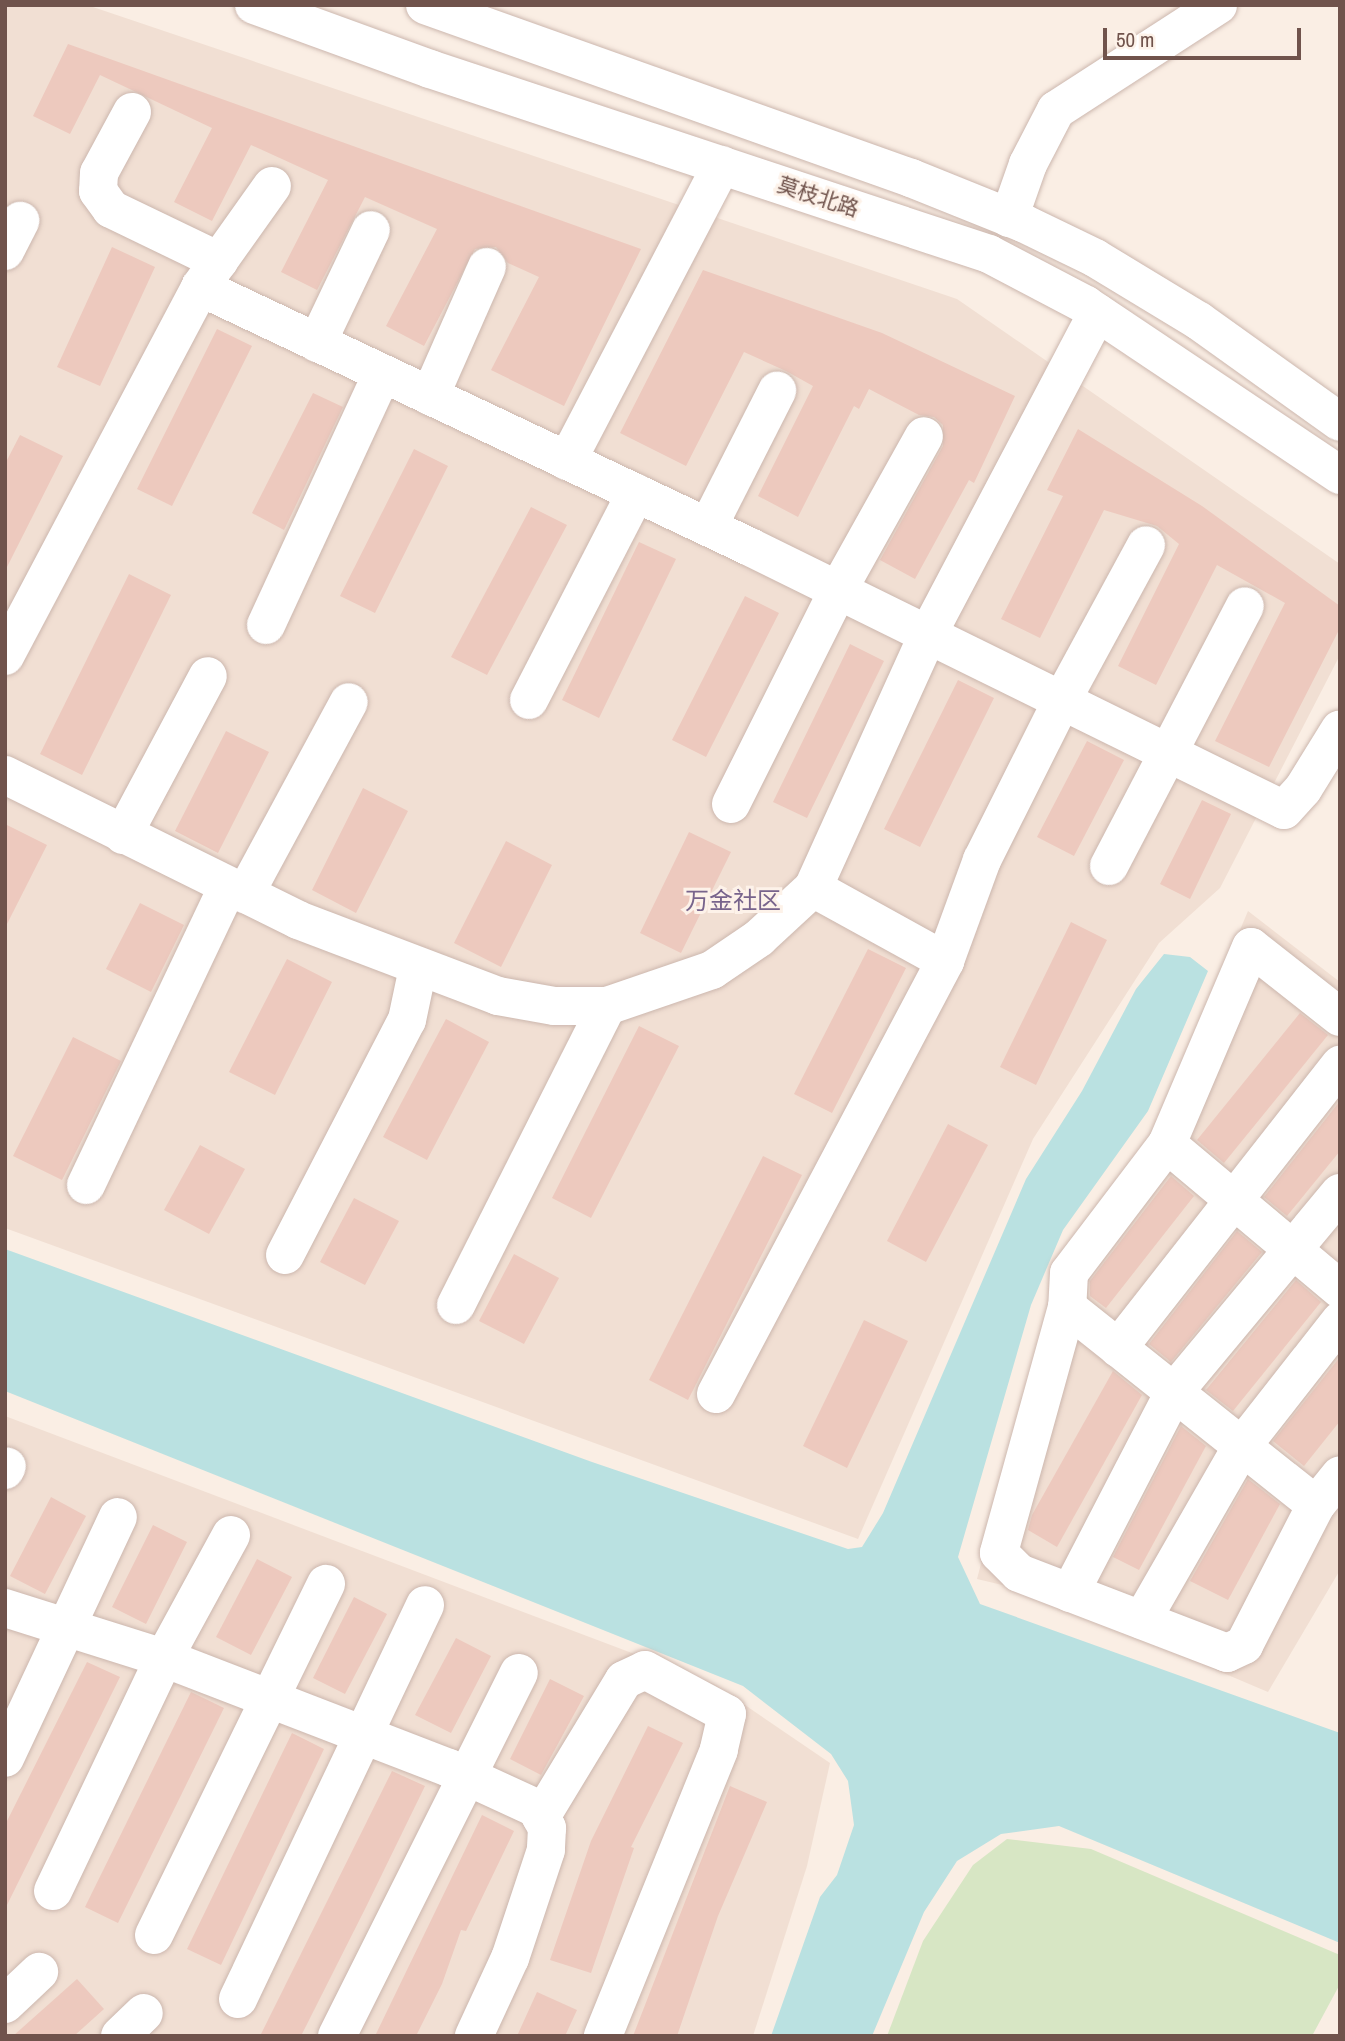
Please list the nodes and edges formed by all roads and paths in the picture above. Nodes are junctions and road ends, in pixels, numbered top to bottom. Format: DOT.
graph roads {
  1 [pos="254,5"];
  2 [pos="425,5"];
  3 [pos="1218,5"];
  4 [pos="132,112"];
  5 [pos="722,165"];
  6 [pos="272,186"];
  7 [pos="1009,218"];
  8 [pos="371,230"];
  9 [pos="487,267"];
  10 [pos="209,274"];
  11 [pos="1097,313"];
  12 [pos="317,343"];
  13 [pos="382,374"];
  14 [pos="777,391"];
  15 [pos="430,396"];
  16 [pos="1340,422"];
  17 [pos="924,436"];
  18 [pos="567,461"];
  19 [pos="1340,475"];
  20 [pos="636,493"];
  21 [pos="708,527"];
  22 [pos="1146,545"];
  23 [pos="838,590"];
  24 [pos="1245,607"];
  25 [pos="265,625"];
  26 [pos="928,634"];
  27 [pos="5,656"];
  28 [pos="208,676"];
  29 [pos="529,699"];
  30 [pos="1062,700"];
  31 [pos="349,702"];
  32 [pos="1340,729"];
  33 [pos="1169,753"];
  34 [pos="5,775"];
  35 [pos="731,804"];
  36 [pos="124,835"];
  37 [pos="1110,866"];
  38 [pos="813,888"];
  39 [pos="237,890"];
  40 [pos="945,961"];
  41 [pos="418,968"];
  42 [pos="607,1006"];
  43 [pos="1340,1017"];
  44 [pos="1340,1065"];
  45 [pos="1167,1144"];
  46 [pos="86,1185"];
  47 [pos="1340,1193"];
  48 [pos="1233,1200"];
  49 [pos="1294,1251"];
  50 [pos="285,1255"];
  51 [pos="1340,1289"];
  52 [pos="456,1305"];
  53 [pos="1067,1307"];
  54 [pos="1340,1321"];
  55 [pos="1118,1348"];
  56 [pos="1174,1392"];
  57 [pos="716,1394"];
  58 [pos="1242,1446"];
  59 [pos="1340,1475"];
  60 [pos="1316,1504"];
  61 [pos="118,1517"];
  62 [pos="231,1535"];
  63 [pos="326,1584"];
  64 [pos="1070,1593"];
  65 [pos="425,1605"];
  66 [pos="5,1608"];
  67 [pos="1142,1620"];
  68 [pos="67,1627"];
  69 [pos="164,1658"];
  70 [pos="519,1673"];
  71 [pos="268,1698"];
  72 [pos="366,1736"];
  73 [pos="5,1758"];
  74 [pos="469,1777"];
  75 [pos="541,1817"];
  76 [pos="53,1891"];
  77 [pos="154,1935"];
  78 [pos="39,1972"];
  79 [pos="237,1999"];
  80 [pos="5,2004"];
  81 [pos="337,2036"];
  82 [pos="474,2036"];
  83 [pos="603,2036"];
  1 -- 5 [label="street, 莫枝北路"];
  2 -- 7 [label="street"];
  3 -- 7 [label="street"];
  4 -- 10 [label="street"];
  5 -- 11 [label="street, 莫枝北路"];
  5 -- 18 [label="street"];
  6 -- 10 [label="street"];
  7 -- 16 [label="street"];
  8 -- 12 [label="street"];
  9 -- 15 [label="street"];
  10 -- 12 [label="street"];
  10 -- 27 [label="street"];
  11 -- 19 [label="street, 莫枝北路"];
  11 -- 26 [label="street"];
  12 -- 13 [label="street"];
  13 -- 15 [label="street"];
  13 -- 25 [label="street"];
  14 -- 21 [label="street"];
  15 -- 18 [label="street"];
  17 -- 23 [label="street"];
  18 -- 20 [label="street"];
  20 -- 21 [label="street"];
  20 -- 29 [label="street"];
  21 -- 23 [label="street"];
  22 -- 30 [label="street"];
  23 -- 26 [label="street"];
  23 -- 35 [label="street"];
  24 -- 33 [label="street"];
  26 -- 30 [label="street"];
  26 -- 38 [label="street"];
  28 -- 36 [label="street"];
  30 -- 33 [label="street"];
  30 -- 40 [label="street"];
  31 -- 39 [label="street"];
  32 -- 33 [label="street"];
  33 -- 37 [label="street"];
  34 -- 36 [label="street"];
  36 -- 39 [label="street"];
  38 -- 40 [label="street"];
  38 -- 42 [label="street"];
  39 -- 41 [label="street"];
  39 -- 46 [label="street"];
  40 -- 57 [label="street"];
  41 -- 42 [label="street"];
  41 -- 50 [label="street"];
  42 -- 52 [label="street"];
  43 -- 45 [label="street"];
  44 -- 48 [label="street"];
  45 -- 48 [label="street"];
  45 -- 53 [label="street"];
  47 -- 49 [label="street"];
  48 -- 49 [label="street"];
  48 -- 55 [label="street"];
  49 -- 51 [label="street"];
  49 -- 56 [label="street"];
  53 -- 55 [label="street"];
  53 -- 64 [label="street"];
  54 -- 58 [label="street"];
  55 -- 56 [label="street"];
  56 -- 58 [label="street"];
  56 -- 64 [label="street"];
  58 -- 60 [label="street"];
  58 -- 67 [label="street"];
  59 -- 60 [label="street"];
  60 -- 67 [label="street"];
  61 -- 68 [label="street"];
  62 -- 69 [label="street"];
  63 -- 71 [label="street"];
  64 -- 67 [label="street"];
  65 -- 72 [label="street"];
  66 -- 68 [label="street"];
  68 -- 69 [label="street"];
  68 -- 73 [label="street"];
  69 -- 71 [label="street"];
  69 -- 76 [label="street"];
  70 -- 74 [label="street"];
  71 -- 72 [label="street"];
  71 -- 77 [label="street"];
  72 -- 74 [label="street"];
  72 -- 79 [label="street"];
  74 -- 75 [label="street"];
  74 -- 81 [label="street"];
  75 -- 82 [label="street"];
  75 -- 83 [label="street"];
  78 -- 80 [label="street"];
}
